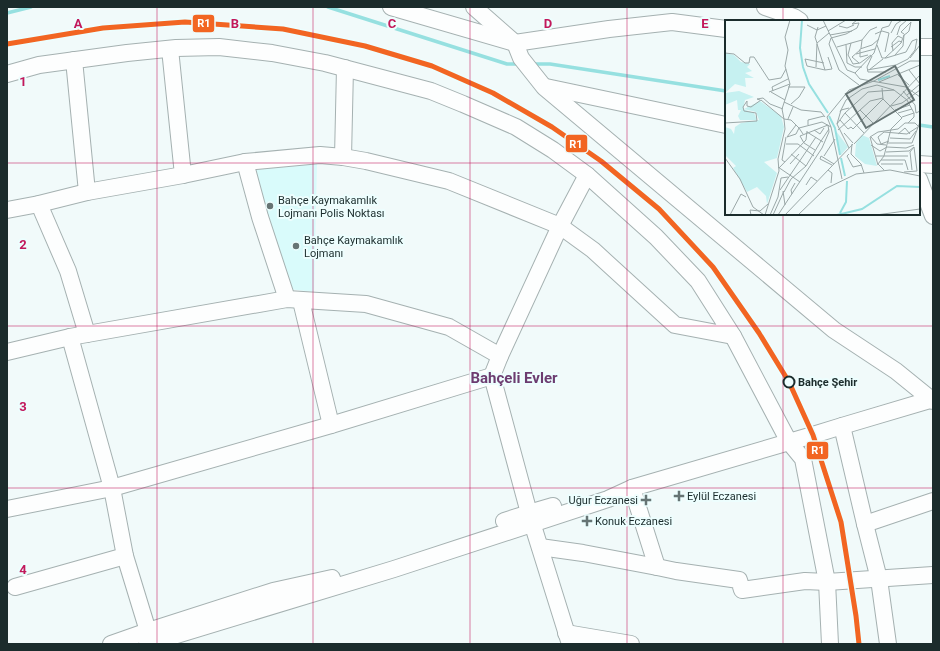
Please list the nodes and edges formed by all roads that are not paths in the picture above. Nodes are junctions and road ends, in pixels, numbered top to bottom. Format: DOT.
graph roads {
  1 [pos="391,7"];
  2 [pos="432,7"];
  3 [pos="474,7"];
  4 [pos="765,7"];
  5 [pos="798,20"];
  6 [pos="725,29"];
  7 [pos="515,43"];
  8 [pos="920,47"];
  9 [pos="933,47"];
  10 [pos="170,49"];
  11 [pos="74,60"];
  12 [pos="346,68"];
  13 [pos="7,74"];
  14 [pos="542,84"];
  15 [pos="725,125"];
  16 [pos="343,157"];
  17 [pos="245,162"];
  18 [pos="920,164"];
  19 [pos="933,165"];
  20 [pos="183,175"];
  21 [pos="588,175"];
  22 [pos="920,182"];
  23 [pos="87,192"];
  24 [pos="39,204"];
  25 [pos="7,210"];
  26 [pos="933,216"];
  27 [pos="560,226"];
  28 [pos="294,300"];
  29 [pos="87,334"];
  30 [pos="733,336"];
  31 [pos="70,337"];
  32 [pos="7,352"];
  33 [pos="500,356"];
  34 [pos="492,376"];
  35 [pos="933,400"];
  36 [pos="331,426"];
  37 [pos="842,426"];
  38 [pos="789,442"];
  39 [pos="112,488"];
  40 [pos="632,488"];
  41 [pos="933,501"];
  42 [pos="7,509"];
  43 [pos="531,518"];
  44 [pos="865,524"];
  45 [pos="540,547"];
  46 [pos="125,556"];
  47 [pos="657,567"];
  48 [pos="933,575"];
  49 [pos="879,579"];
  50 [pos="827,582"];
  51 [pos="15,587"];
  52 [pos="149,639"];
  53 [pos="568,639"];
  54 [pos="110,644"];
  55 [pos="630,644"];
  56 [pos="830,644"];
  57 [pos="888,644"];
  1 -- 7 [label="street"];
  2 -- 7 [label="street"];
  3 -- 7 [label="street"];
  4 -- 5 [label="street"];
  6 -- 7 [label="street"];
  7 -- 14 [label="street"];
  8 -- 9 [label="street"];
  10 -- 11 [label="street"];
  10 -- 12 [label="street"];
  10 -- 20 [label="street"];
  11 -- 13 [label="street"];
  11 -- 23 [label="street"];
  12 -- 16 [label="street"];
  12 -- 21 [label="street"];
  14 -- 15 [label="street"];
  14 -- 35 [label="street"];
  16 -- 17 [label="street"];
  16 -- 27 [label="street"];
  17 -- 20 [label="street"];
  17 -- 28 [label="street"];
  18 -- 19 [label="street"];
  20 -- 23 [label="street"];
  21 -- 27 [label="street"];
  21 -- 30 [label="street"];
  22 -- 26 [label="street"];
  23 -- 24 [label="street"];
  24 -- 25 [label="street"];
  24 -- 29 [label="street"];
  27 -- 30 [label="street"];
  27 -- 33 [label="street"];
  28 -- 29 [label="street"];
  28 -- 33 [label="street"];
  28 -- 36 [label="street"];
  29 -- 31 [label="street"];
  30 -- 38 [label="street"];
  31 -- 32 [label="street"];
  31 -- 39 [label="street"];
  33 -- 34 [label="street"];
  34 -- 36 [label="street"];
  34 -- 43 [label="street"];
  35 -- 37 [label="street"];
  36 -- 39 [label="street"];
  37 -- 38 [label="street"];
  37 -- 44 [label="street"];
  38 -- 40 [label="street"];
  38 -- 50 [label="street"];
  39 -- 42 [label="street"];
  39 -- 46 [label="street"];
  40 -- 43 [label="street"];
  40 -- 47 [label="street"];
  41 -- 44 [label="street"];
  43 -- 45 [label="street"];
  43 -- 52 [label="street"];
  44 -- 49 [label="street"];
  45 -- 47 [label="street"];
  45 -- 53 [label="street"];
  46 -- 51 [label="street"];
  46 -- 52 [label="street"];
  47 -- 50 [label="street"];
  48 -- 49 [label="street"];
  49 -- 50 [label="street"];
  49 -- 57 [label="street"];
  50 -- 56 [label="street"];
  52 -- 54 [label="street"];
  53 -- 55 [label="street"];
}
